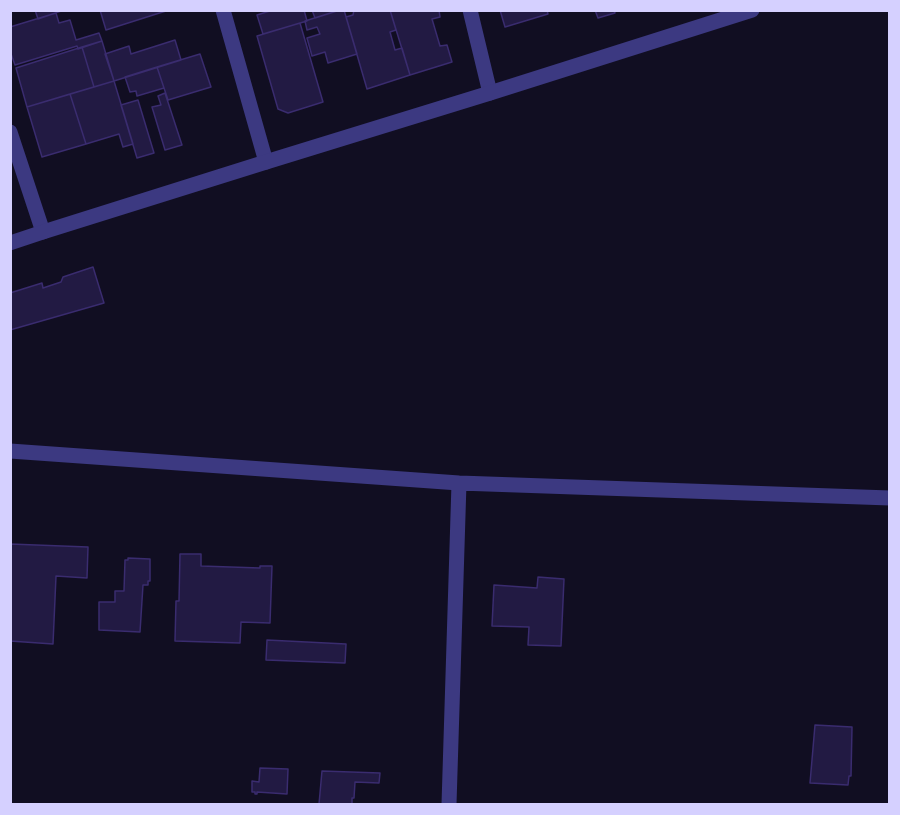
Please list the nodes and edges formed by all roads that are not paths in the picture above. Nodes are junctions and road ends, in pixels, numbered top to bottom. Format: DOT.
graph roads {
  1 [pos="223,10"];
  2 [pos="470,10"];
  3 [pos="752,10"];
  4 [pos="736,13"];
  5 [pos="490,93"];
  6 [pos="10,132"];
  7 [pos="266,162"];
  8 [pos="43,232"];
  9 [pos="10,243"];
  10 [pos="10,451"];
  11 [pos="459,483"];
  12 [pos="890,498"];
  13 [pos="449,804"];
  1 -- 7 [label="street"];
  2 -- 5 [label="street"];
  3 -- 4 [label="street"];
  4 -- 5 [label="street"];
  5 -- 7 [label="street"];
  6 -- 8 [label="street"];
  7 -- 8 [label="street"];
  8 -- 9 [label="street"];
  10 -- 11 [label="street"];
  11 -- 12 [label="street"];
  11 -- 13 [label="street"];
}
